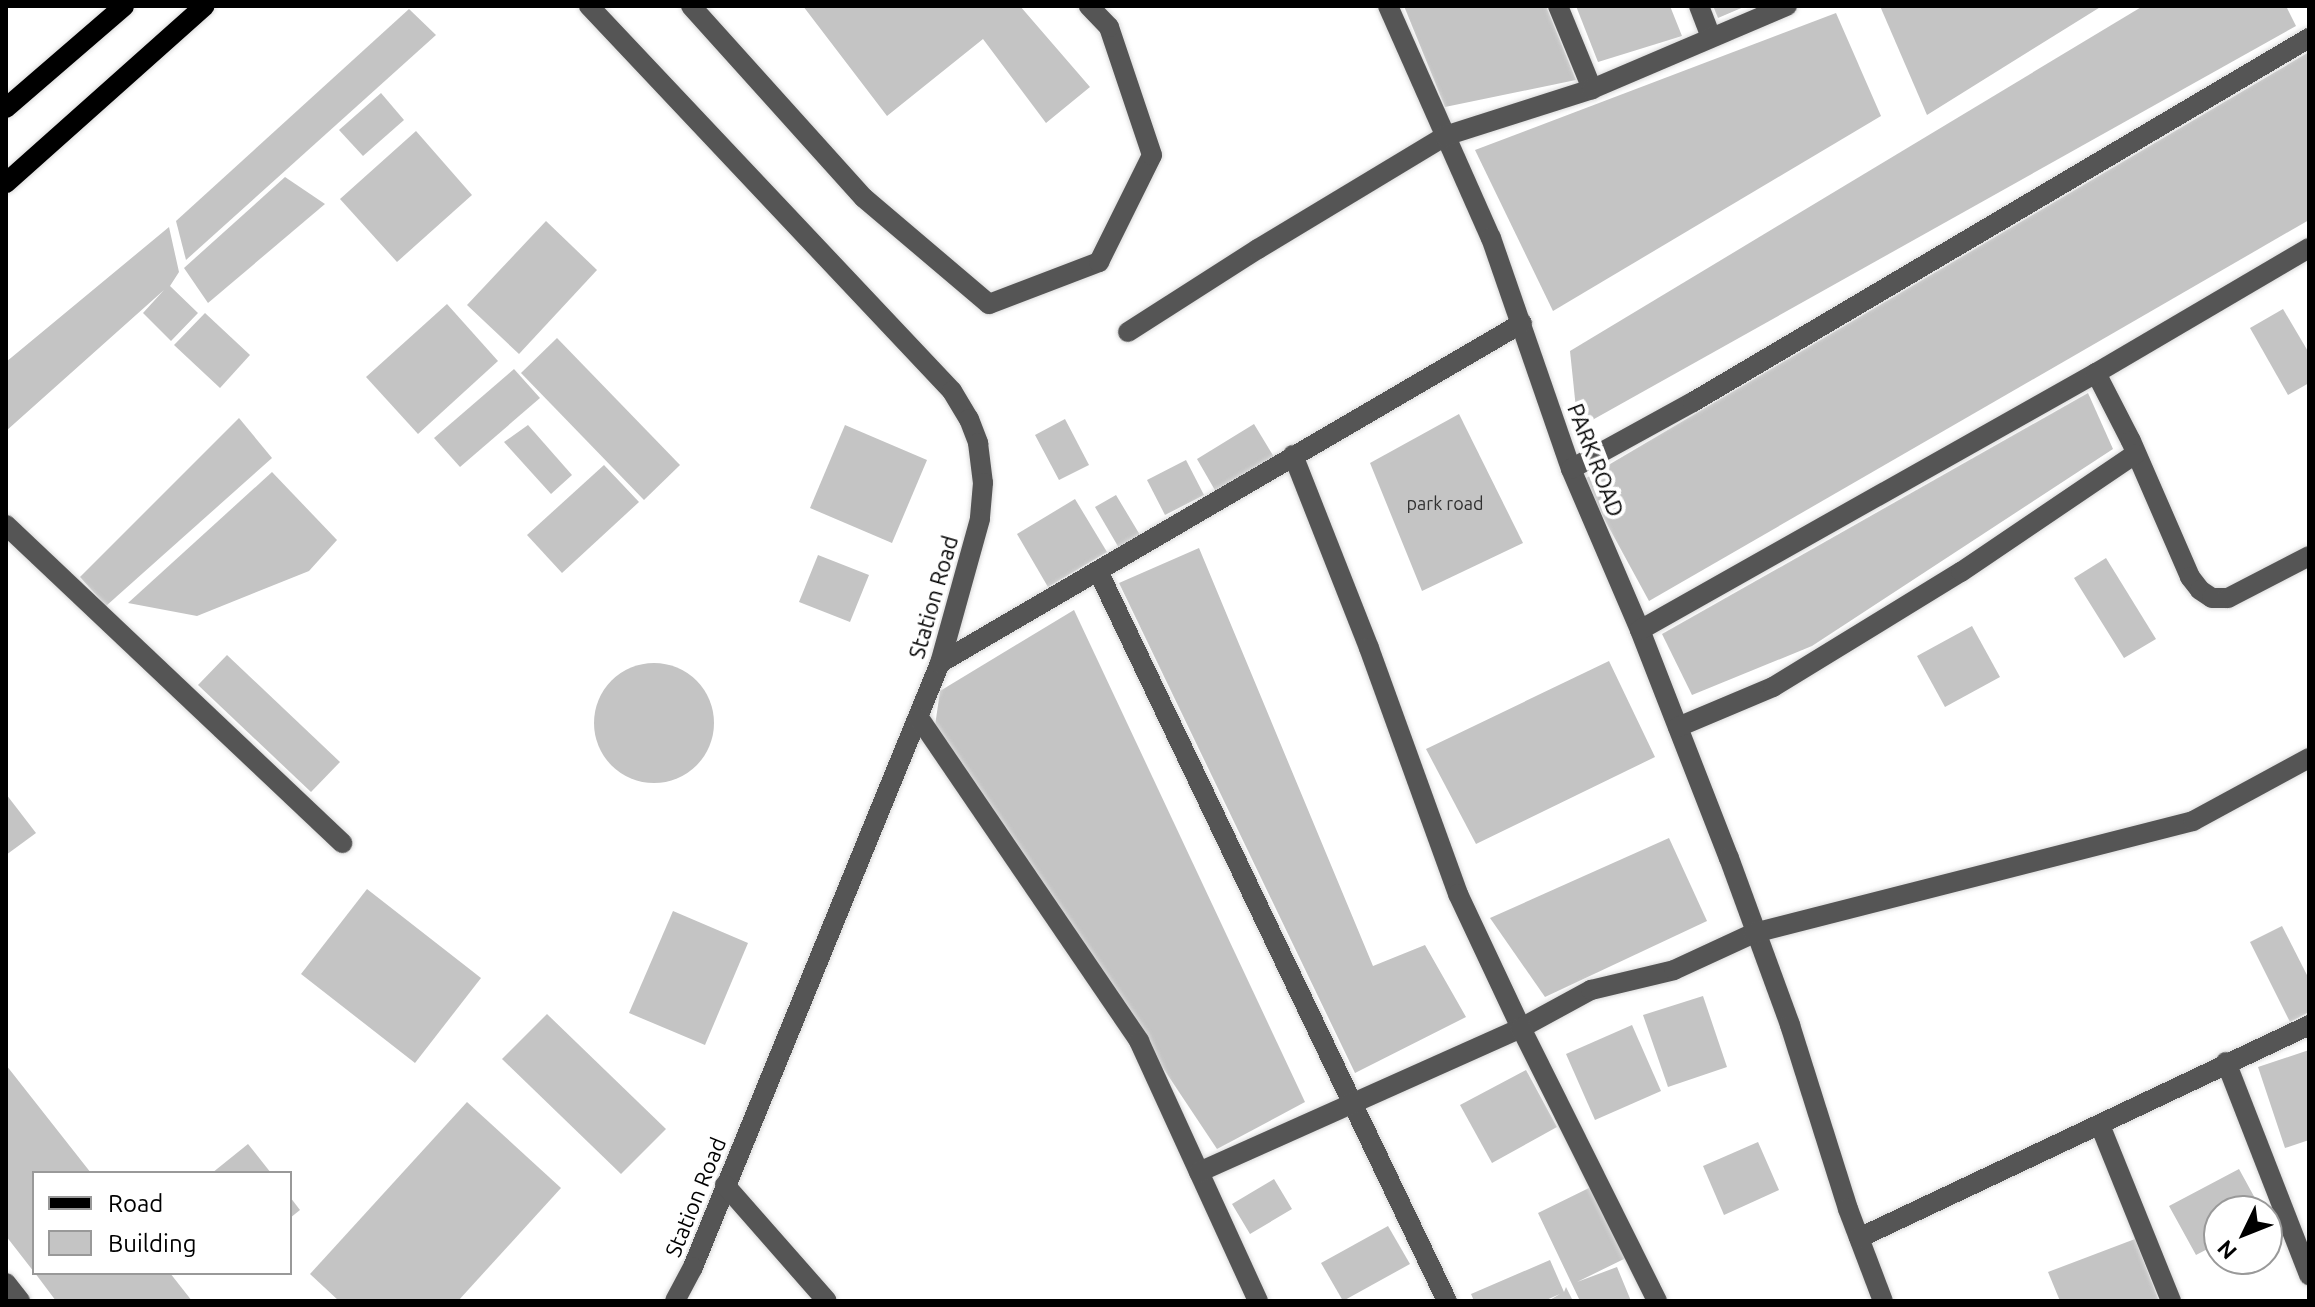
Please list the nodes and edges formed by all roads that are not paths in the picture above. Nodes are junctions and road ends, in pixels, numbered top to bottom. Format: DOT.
graph roads {
  1 [pos="124,6"];
  2 [pos="205,6"];
  3 [pos="589,6"];
  4 [pos="691,6"];
  5 [pos="1089,6"];
  6 [pos="1388,6"];
  7 [pos="1558,6"];
  8 [pos="1699,6"];
  9 [pos="1787,6"];
  10 [pos="1711,37"];
  11 [pos="2309,38"];
  12 [pos="1592,89"];
  13 [pos="6,108"];
  14 [pos="1445,136"];
  15 [pos="6,183"];
  16 [pos="2309,248"];
  17 [pos="1522,323"];
  18 [pos="1128,332"];
  19 [pos="2096,373"];
  20 [pos="2135,454"];
  21 [pos="1293,455"];
  22 [pos="1571,469"];
  23 [pos="6,525"];
  24 [pos="2309,556"];
  25 [pos="1098,571"];
  26 [pos="1640,630"];
  27 [pos="940,663"];
  28 [pos="919,718"];
  29 [pos="1678,727"];
  30 [pos="2309,758"];
  31 [pos="342,843"];
  32 [pos="1754,933"];
  33 [pos="2309,1025"];
  34 [pos="1521,1028"];
  35 [pos="2226,1062"];
  36 [pos="1350,1104"];
  37 [pos="2100,1125"];
  38 [pos="1199,1172"];
  39 [pos="725,1185"];
  40 [pos="2300,1222"];
  41 [pos="1859,1238"];
  42 [pos="2309,1275"];
  43 [pos="6,1283"];
  44 [pos="1441,1298"];
  45 [pos="20,1301"];
  46 [pos="675,1301"];
  47 [pos="827,1301"];
  48 [pos="1258,1301"];
  49 [pos="1657,1301"];
  50 [pos="1883,1301"];
  51 [pos="2171,1301"];
  1 -- 13 [label="main road"];
  2 -- 15 [label="main road"];
  3 -- 27 [label="street, Station Road"];
  4 -- 5 [label="street"];
  6 -- 14 [label="street, PARK ROAD"];
  7 -- 12 [label="street"];
  8 -- 10 [label="street"];
  9 -- 10 [label="street"];
  10 -- 12 [label="street"];
  11 -- 22 [label="street"];
  12 -- 14 [label="street"];
  14 -- 17 [label="street, PARK ROAD"];
  14 -- 18 [label="street"];
  16 -- 19 [label="street"];
  17 -- 21 [label="street"];
  17 -- 22 [label="street, PARK ROAD"];
  19 -- 20 [label="street"];
  19 -- 26 [label="street"];
  20 -- 24 [label="street"];
  20 -- 29 [label="street"];
  21 -- 25 [label="street"];
  21 -- 34 [label="street"];
  22 -- 26 [label="street, PARK ROAD"];
  23 -- 31 [label="street"];
  25 -- 27 [label="street"];
  25 -- 36 [label="street"];
  26 -- 29 [label="street, PARK ROAD"];
  27 -- 28 [label="street, Station Road"];
  28 -- 38 [label="street"];
  28 -- 39 [label="street, Station Road"];
  29 -- 32 [label="street, PARK ROAD"];
  30 -- 32 [label="street"];
  32 -- 34 [label="street"];
  32 -- 41 [label="street, PARK ROAD"];
  33 -- 35 [label="street"];
  34 -- 36 [label="street"];
  34 -- 49 [label="street"];
  35 -- 37 [label="street"];
  35 -- 40 [label="street"];
  36 -- 38 [label="street"];
  36 -- 44 [label="street"];
  37 -- 41 [label="street"];
  37 -- 51 [label="street"];
  38 -- 48 [label="street"];
  39 -- 46 [label="street, Station Road"];
  39 -- 47 [label="street"];
  40 -- 42 [label="street"];
  41 -- 50 [label="street, PARK ROAD"];
  43 -- 45 [label="street"];
}
